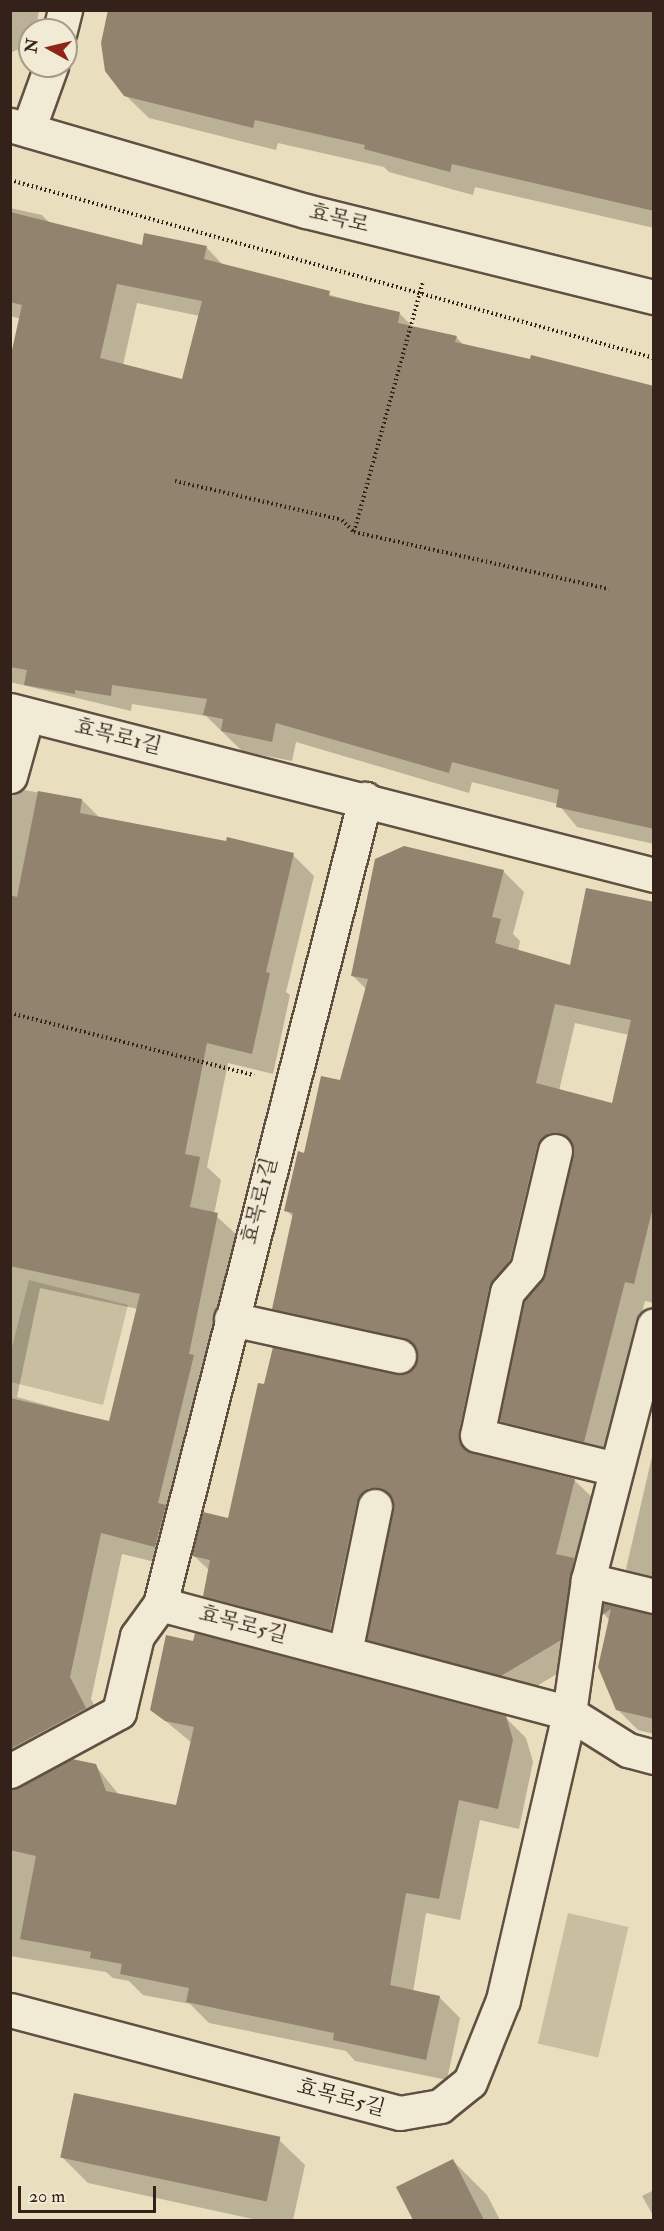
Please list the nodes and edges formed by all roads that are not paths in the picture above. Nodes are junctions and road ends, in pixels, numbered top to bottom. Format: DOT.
graph roads {
  1 [pos="45,78"];
  2 [pos="19,128"];
  3 [pos="654,297"];
  4 [pos="19,712"];
  5 [pos="10,776"];
  6 [pos="364,799"];
  7 [pos="654,875"];
  8 [pos="555,1151"];
  9 [pos="231,1319"];
  10 [pos="654,1325"];
  11 [pos="399,1356"];
  12 [pos="615,1469"];
  13 [pos="375,1506"];
  14 [pos="588,1580"];
  15 [pos="654,1596"];
  16 [pos="160,1604"];
  17 [pos="345,1652"];
  18 [pos="568,1713"];
  19 [pos="654,1757"];
  20 [pos="10,1771"];
  21 [pos="10,2010"];
  1 -- 2 [label="street, 효목로"];
  2 -- 3 [label="street, 효목로"];
  4 -- 5 [label="street"];
  4 -- 6 [label="street, 효목로1길"];
  6 -- 7 [label="street, 효목로1길"];
  6 -- 9 [label="street, 효목로1길"];
  8 -- 12 [label="street"];
  9 -- 11 [label="street"];
  9 -- 16 [label="street, 효목로1길"];
  10 -- 12 [label="street, 효목로5길"];
  12 -- 14 [label="street, 효목로5길"];
  13 -- 17 [label="street"];
  14 -- 15 [label="street"];
  14 -- 18 [label="street, 효목로5길"];
  16 -- 17 [label="street, 효목로5길"];
  16 -- 20 [label="street"];
  17 -- 18 [label="street, 효목로5길"];
  18 -- 19 [label="street, 효목로5길"];
  18 -- 21 [label="street, 효목로5길"];
}
